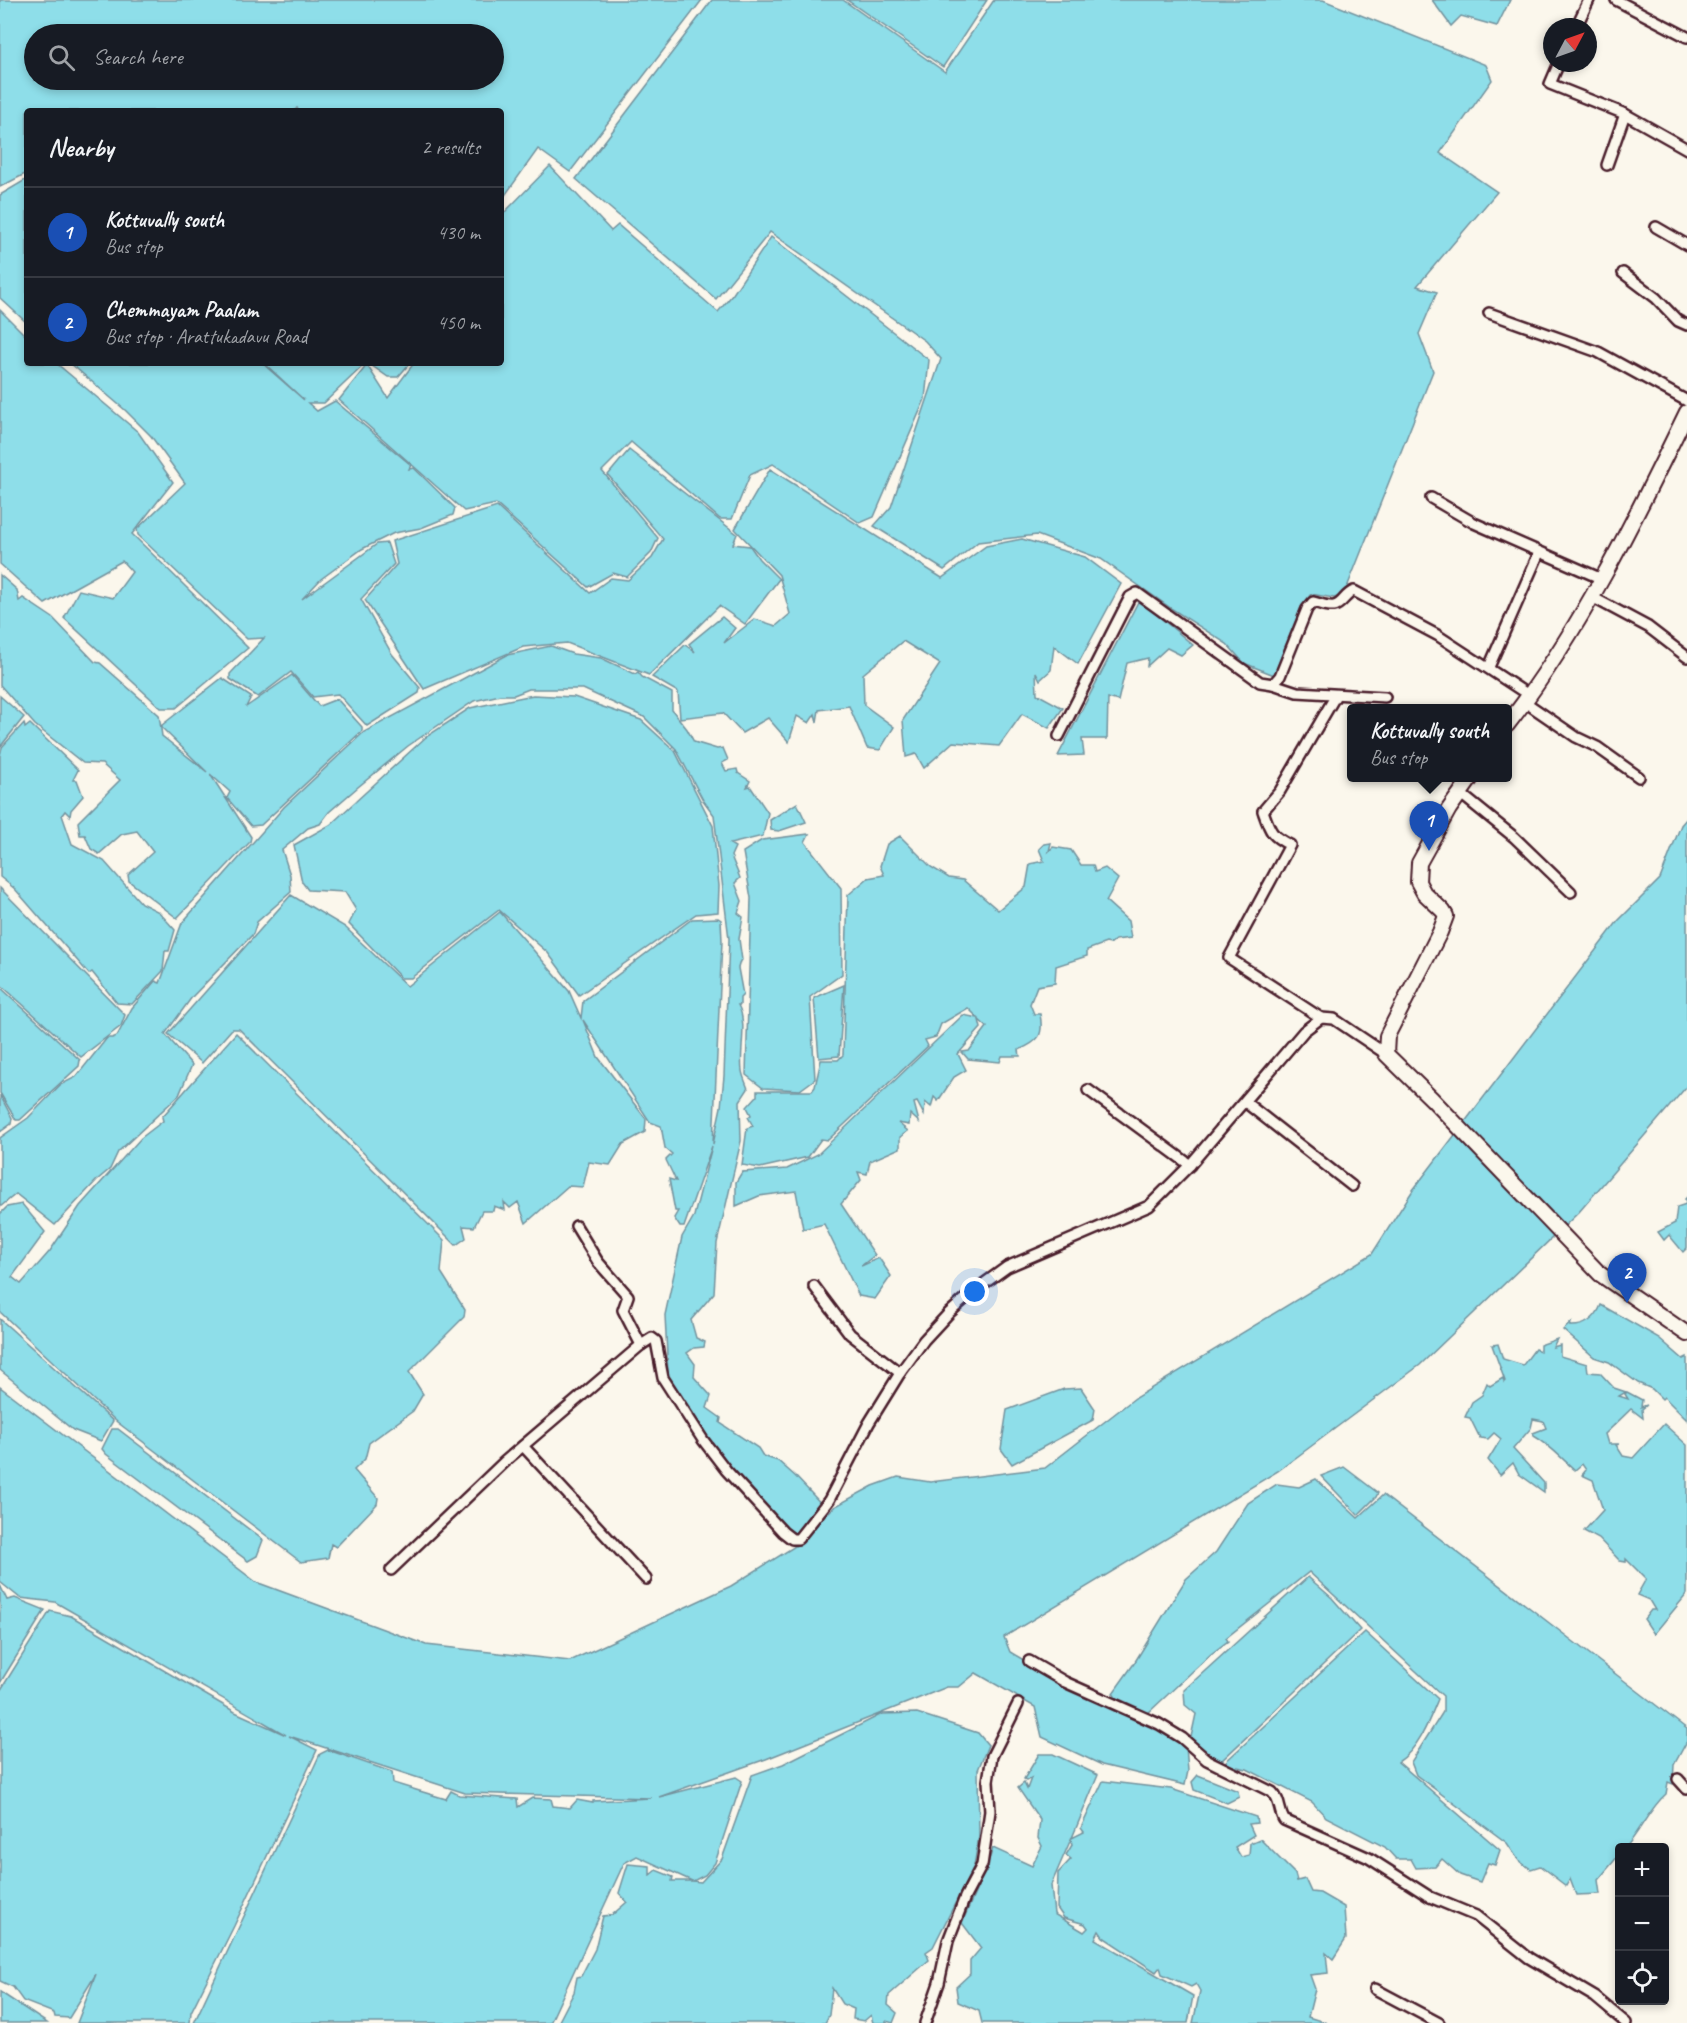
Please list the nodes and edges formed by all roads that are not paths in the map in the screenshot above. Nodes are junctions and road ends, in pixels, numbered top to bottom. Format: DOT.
graph roads {
  1 [pos="1588,0"];
  2 [pos="1616,0"];
  3 [pos="1580,18"];
  4 [pos="1687,36"];
  5 [pos="1555,72"];
  6 [pos="1625,114"];
  7 [pos="1687,149"];
  8 [pos="1607,165"];
  9 [pos="1656,227"];
  10 [pos="1687,245"];
  11 [pos="1623,273"];
  12 [pos="1489,313"];
  13 [pos="1687,325"];
  14 [pos="1687,401"];
  15 [pos="1687,412"];
  16 [pos="1431,498"];
  17 [pos="1539,553"];
  18 [pos="1602,579"];
  19 [pos="1592,597"];
  20 [pos="1687,657"];
  21 [pos="1489,667"];
  22 [pos="1273,684"];
  23 [pos="1336,695"];
  24 [pos="1385,697"];
  25 [pos="1527,699"];
  26 [pos="1512,719"];
  27 [pos="1059,736"];
  28 [pos="1639,777"];
  29 [pos="1468,782"];
  30 [pos="1461,794"];
  31 [pos="1571,892"];
  32 [pos="1321,1018"];
  33 [pos="1386,1054"];
  34 [pos="1088,1090"];
  35 [pos="1245,1102"];
  36 [pos="1190,1165"];
  37 [pos="1352,1186"];
  38 [pos="576,1226"];
  39 [pos="814,1286"];
  40 [pos="1687,1334"];
  41 [pos="641,1345"];
  42 [pos="900,1373"];
  43 [pos="523,1446"];
  44 [pos="391,1570"];
  45 [pos="646,1579"];
  46 [pos="1029,1661"];
  47 [pos="1018,1704"];
  48 [pos="1678,1779"];
  49 [pos="1687,1789"];
  50 [pos="1375,1989"];
  51 [pos="925,2023"];
  52 [pos="1439,2023"];
  53 [pos="1626,2023"];
  1 -- 3 [label="street"];
  2 -- 4 [label="street"];
  5 -- 6 [label="street"];
  6 -- 7 [label="street"];
  6 -- 8 [label="street"];
  9 -- 10 [label="street"];
  11 -- 13 [label="street"];
  12 -- 14 [label="street"];
  15 -- 18 [label="main road"];
  16 -- 17 [label="street"];
  17 -- 18 [label="street"];
  17 -- 21 [label="street"];
  18 -- 19 [label="main road"];
  19 -- 20 [label="street"];
  19 -- 25 [label="main road"];
  21 -- 22 [label="street"];
  21 -- 25 [label="street"];
  22 -- 23 [label="street"];
  22 -- 27 [label="street"];
  23 -- 24 [label="street"];
  23 -- 32 [label="street"];
  25 -- 26 [label="main road"];
  25 -- 28 [label="street"];
  29 -- 30 [label="main road"];
  30 -- 31 [label="street"];
  30 -- 33 [label="main road"];
  32 -- 33 [label="street"];
  32 -- 35 [label="street"];
  33 -- 40 [label="main road"];
  34 -- 36 [label="street"];
  35 -- 36 [label="street"];
  35 -- 37 [label="street"];
  36 -- 42 [label="street"];
  38 -- 41 [label="street"];
  39 -- 42 [label="street"];
  41 -- 42 [label="street"];
  41 -- 43 [label="street"];
  43 -- 44 [label="street"];
  43 -- 45 [label="street"];
  46 -- 53 [label="street"];
  47 -- 51 [label="street"];
  48 -- 49 [label="street"];
  50 -- 52 [label="street"];
}
